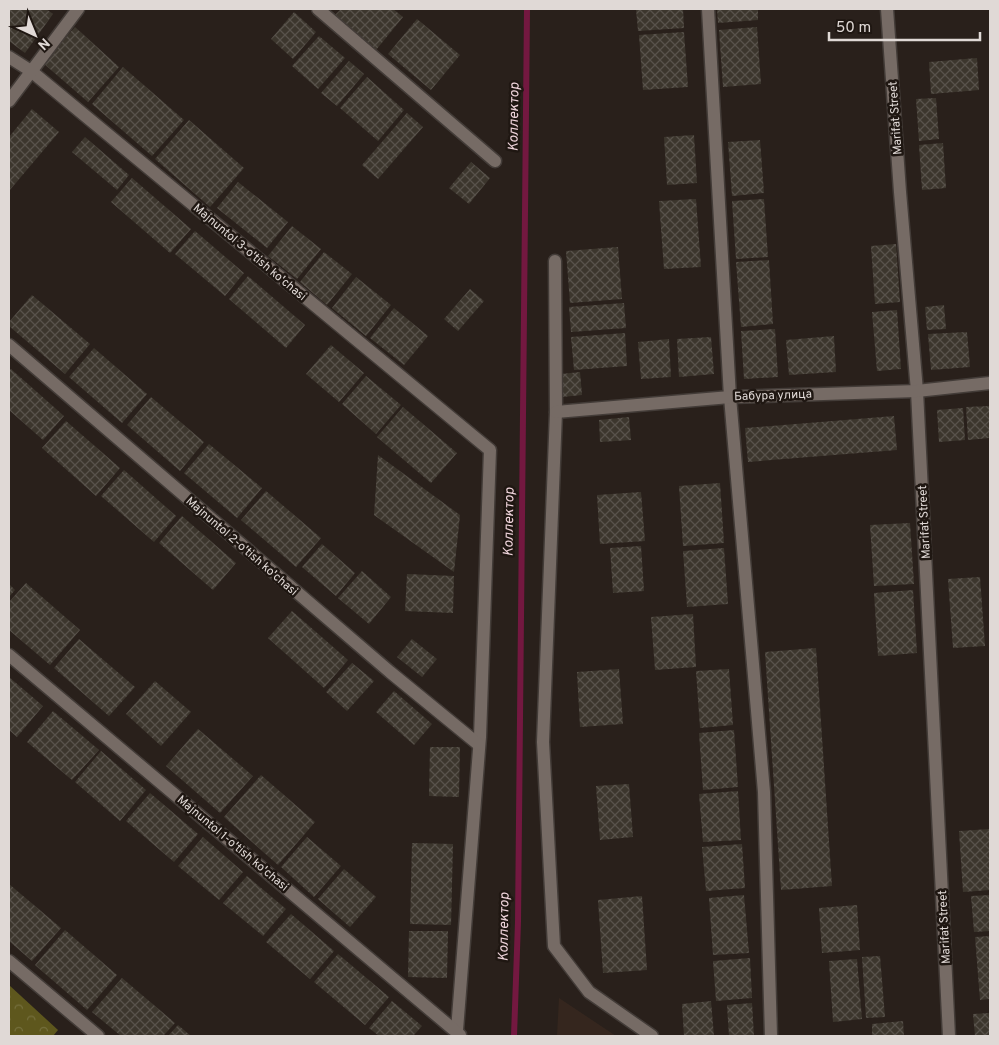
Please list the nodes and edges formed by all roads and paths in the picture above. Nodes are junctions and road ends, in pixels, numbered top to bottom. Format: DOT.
graph roads {
  1 [pos="78,9"];
  2 [pos="318,9"];
  3 [pos="708,9"];
  4 [pos="888,9"];
  5 [pos="9,57"];
  6 [pos="31,71"];
  7 [pos="9,101"];
  8 [pos="495,161"];
  9 [pos="556,261"];
  10 [pos="9,345"];
  11 [pos="990,383"];
  12 [pos="917,391"];
  13 [pos="730,396"];
  14 [pos="556,412"];
  15 [pos="9,655"];
  16 [pos="478,744"];
  17 [pos="9,961"];
  18 [pos="459,1033"];
  19 [pos="98,1036"];
  20 [pos="652,1036"];
  21 [pos="771,1036"];
  22 [pos="949,1036"];
  1 -- 6 [label="street"];
  2 -- 8 [label="street"];
  3 -- 13 [label="street"];
  4 -- 12 [label="street, Marifat Street"];
  5 -- 6 [label="street, Majnuntol 3-o'tish ko'chasi"];
  6 -- 7 [label="street"];
  6 -- 16 [label="street, Majnuntol 3-o'tish ko'chasi"];
  9 -- 14 [label="street"];
  10 -- 16 [label="street, Majnuntol 2-o'tish ko'chasi"];
  11 -- 12 [label="street, Бабура улица"];
  12 -- 13 [label="street, Бабура улица"];
  12 -- 22 [label="street, Marifat Street"];
  13 -- 14 [label="street, Бабура улица"];
  13 -- 21 [label="street"];
  14 -- 20 [label="street"];
  15 -- 18 [label="street, Majnuntol 1-o'tish ko'chasi"];
  16 -- 18 [label="street"];
  17 -- 19 [label="street"];
}
